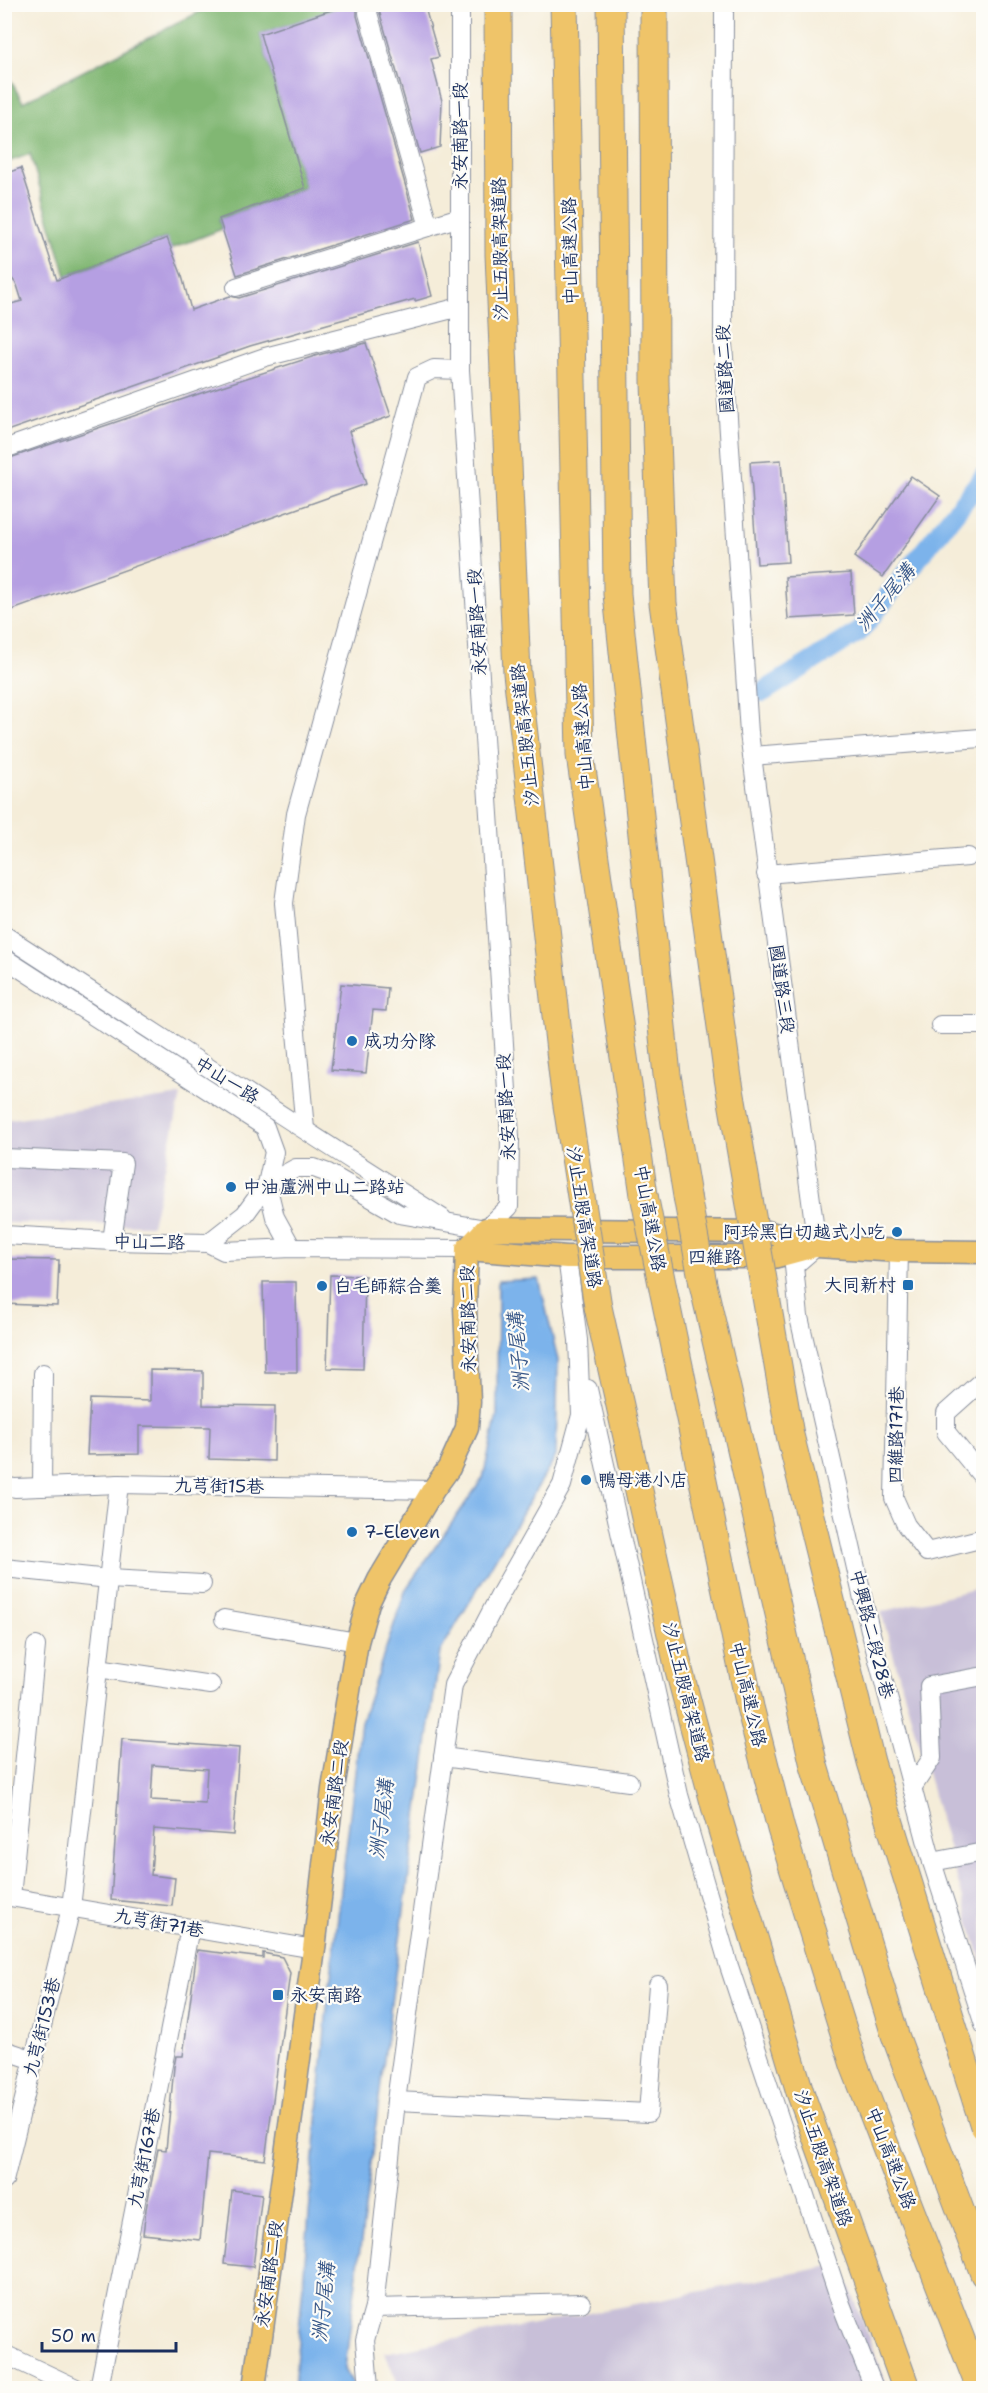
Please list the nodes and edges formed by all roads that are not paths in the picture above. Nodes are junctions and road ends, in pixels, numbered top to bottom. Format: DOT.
graph roads {
  1 [pos="460,4"];
  2 [pos="498,4"];
  3 [pos="564,4"];
  4 [pos="611,4"];
  5 [pos="654,4"];
  6 [pos="724,4"];
  7 [pos="368,13"];
  8 [pos="460,217"];
  9 [pos="429,227"];
  10 [pos="236,287"];
  11 [pos="460,307"];
  12 [pos="460,370"];
  13 [pos="4,449"];
  14 [pos="749,733"];
  15 [pos="981,738"];
  16 [pos="752,756"];
  17 [pos="968,857"];
  18 [pos="766,874"];
  19 [pos="4,935"];
  20 [pos="4,958"];
  21 [pos="940,1025"];
  22 [pos="984,1025"];
  23 [pos="305,1129"];
  24 [pos="4,1158"];
  25 [pos="267,1184"];
  26 [pos="451,1223"];
  27 [pos="486,1229"];
  28 [pos="4,1235"];
  29 [pos="112,1241"];
  30 [pos="208,1244"];
  31 [pos="817,1246"];
  32 [pos="292,1248"];
  33 [pos="467,1249"];
  34 [pos="899,1251"];
  35 [pos="984,1252"];
  36 [pos="567,1257"];
  37 [pos="578,1340"];
  38 [pos="43,1373"];
  39 [pos="984,1379"];
  40 [pos="981,1475"];
  41 [pos="119,1484"];
  42 [pos="4,1486"];
  43 [pos="42,1487"];
  44 [pos="433,1490"];
  45 [pos="984,1538"];
  46 [pos="4,1568"];
  47 [pos="109,1579"];
  48 [pos="202,1584"];
  49 [pos="224,1619"];
  50 [pos="357,1642"];
  51 [pos="36,1646"];
  52 [pos="98,1668"];
  53 [pos="984,1676"];
  54 [pos="211,1685"];
  55 [pos="442,1757"];
  56 [pos="629,1782"];
  57 [pos="912,1788"];
  58 [pos="984,1852"];
  59 [pos="932,1862"];
  60 [pos="8,1897"];
  61 [pos="71,1908"];
  62 [pos="190,1928"];
  63 [pos="314,1949"];
  64 [pos="658,1985"];
  65 [pos="984,2025"];
  66 [pos="4,2050"];
  67 [pos="34,2060"];
  68 [pos="396,2102"];
  69 [pos="984,2126"];
  70 [pos="4,2181"];
  71 [pos="984,2274"];
  72 [pos="581,2303"];
  73 [pos="374,2308"];
  74 [pos="4,2354"];
  75 [pos="76,2388"];
  76 [pos="99,2388"];
  77 [pos="254,2388"];
  78 [pos="369,2388"];
  79 [pos="874,2388"];
  80 [pos="906,2388"];
  81 [pos="980,2388"];
  1 -- 8 [label="street, 永安南路一段"];
  2 -- 80 [label="highway, 汐止五股高架道路, bridge"];
  3 -- 81 [label="highway, 中山高速公路, bridge"];
  4 -- 71 [label="highway, bridge"];
  5 -- 69 [label="highway, bridge"];
  6 -- 14 [label="street, 國道路二段"];
  7 -- 9 [label="street"];
  8 -- 9 [label="street"];
  8 -- 11 [label="street, 永安南路一段"];
  9 -- 10 [label="street"];
  11 -- 12 [label="street, 永安南路一段"];
  11 -- 13 [label="street"];
  12 -- 23 [label="street"];
  12 -- 27 [label="street, 永安南路一段"];
  14 -- 16 [label="street, 國道路三段"];
  15 -- 16 [label="street"];
  16 -- 18 [label="street, 國道路三段"];
  17 -- 18 [label="street"];
  18 -- 31 [label="street, 國道路三段"];
  19 -- 23 [label="street, 中山一路"];
  20 -- 25 [label="street, 中山一路"];
  21 -- 22 [label="street"];
  23 -- 26 [label="street, 中山一路"];
  24 -- 29 [label="street"];
  25 -- 26 [label="street, 中山一路"];
  25 -- 30 [label="street, 中山一路"];
  25 -- 32 [label="street"];
  26 -- 27 [label="street, 中山一路"];
  27 -- 31 [label="main road, 四維路"];
  27 -- 33 [label="main road, 永安南路二段"];
  28 -- 29 [label="street, 中山二路"];
  29 -- 30 [label="street, 中山二路"];
  30 -- 32 [label="street, 中山二路"];
  31 -- 34 [label="main road, 四維路"];
  31 -- 36 [label="main road, 四維路"];
  31 -- 57 [label="street, 中興路二段28巷"];
  32 -- 33 [label="street, 中山二路"];
  33 -- 36 [label="main road, 四維路"];
  33 -- 44 [label="main road, 永安南路二段"];
  34 -- 35 [label="main road, 四維路"];
  34 -- 45 [label="street, 四維路171巷"];
  36 -- 37 [label="street"];
  37 -- 55 [label="street"];
  37 -- 79 [label="street"];
  38 -- 43 [label="street"];
  39 -- 40 [label="street"];
  41 -- 43 [label="street, 九芎街15巷"];
  41 -- 44 [label="street, 九芎街15巷"];
  41 -- 47 [label="street, 九芎街153巷"];
  42 -- 43 [label="street, 九芎街15巷"];
  44 -- 50 [label="main road, 永安南路二段"];
  46 -- 47 [label="street"];
  47 -- 48 [label="street"];
  47 -- 52 [label="street, 九芎街153巷"];
  49 -- 50 [label="street"];
  50 -- 63 [label="main road, 永安南路二段"];
  51 -- 60 [label="street"];
  52 -- 54 [label="street"];
  52 -- 61 [label="street, 九芎街153巷"];
  53 -- 57 [label="street"];
  55 -- 56 [label="street"];
  55 -- 68 [label="street"];
  57 -- 59 [label="street, 中興路二段28巷"];
  58 -- 59 [label="street"];
  59 -- 65 [label="street, 中興路二段28巷"];
  60 -- 61 [label="street, 九芎街71巷"];
  61 -- 62 [label="street, 九芎街71巷"];
  61 -- 67 [label="street, 九芎街153巷"];
  62 -- 63 [label="street, 九芎街71巷"];
  62 -- 76 [label="street, 九芎街167巷"];
  63 -- 77 [label="main road, 永安南路二段"];
  64 -- 68 [label="street"];
  66 -- 67 [label="street"];
  67 -- 70 [label="street, 九芎街153巷"];
  68 -- 73 [label="street"];
  72 -- 73 [label="street"];
  73 -- 78 [label="street"];
  74 -- 75 [label="street"];
}
